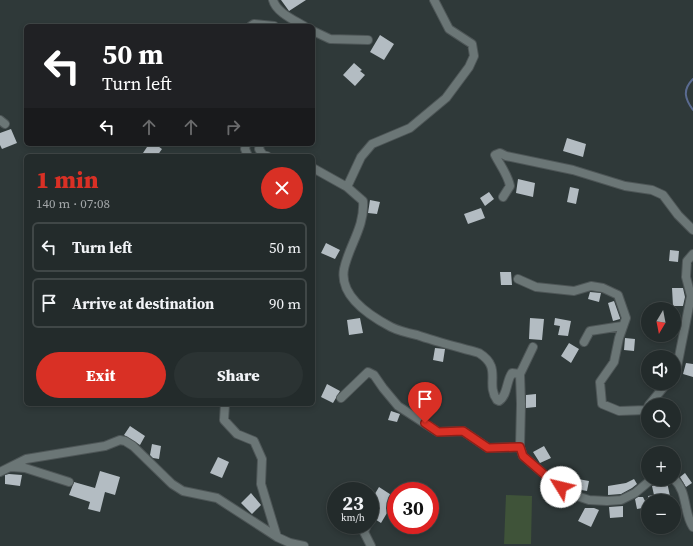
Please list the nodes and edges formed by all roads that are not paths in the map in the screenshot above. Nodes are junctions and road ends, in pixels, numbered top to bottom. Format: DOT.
graph roads {
  1 [pos="434,0"];
  2 [pos="272,1"];
  3 [pos="298,24"];
  4 [pos="315,32"];
  5 [pos="368,40"];
  6 [pos="315,169"];
  7 [pos="347,187"];
  8 [pos="503,196"];
  9 [pos="693,230"];
  10 [pos="693,254"];
  11 [pos="518,279"];
  12 [pos="622,326"];
  13 [pos="584,342"];
  14 [pos="533,347"];
  15 [pos="680,350"];
  16 [pos="520,374"];
  17 [pos="662,390"];
  18 [pos="342,398"];
  19 [pos="655,398"];
  20 [pos="224,406"];
  21 [pos="641,410"];
  22 [pos="520,447"];
  23 [pos="10,466"];
  24 [pos="0,472"];
  25 [pos="69,482"];
  26 [pos="644,486"];
  27 [pos="680,486"];
  28 [pos="693,527"];
  29 [pos="365,534"];
  30 [pos="277,538"];
  31 [pos="304,546"];
  32 [pos="371,546"];
  1 -- 7 [label="street"];
  2 -- 3 [label="street"];
  4 -- 5 [label="street"];
  6 -- 7 [label="street"];
  7 -- 16 [label="street"];
  8 -- 9 [label="street"];
  10 -- 15 [label="street"];
  11 -- 12 [label="street"];
  12 -- 13 [label="street"];
  12 -- 21 [label="street"];
  14 -- 16 [label="street"];
  16 -- 22 [label="street"];
  17 -- 19 [label="street"];
  18 -- 22 [label="street"];
  20 -- 30 [label="street"];
  22 -- 26 [label="street"];
  23 -- 24 [label="street"];
  23 -- 25 [label="street"];
  23 -- 30 [label="street"];
  27 -- 28 [label="street"];
  29 -- 32 [label="street"];
  30 -- 31 [label="street"];
}
